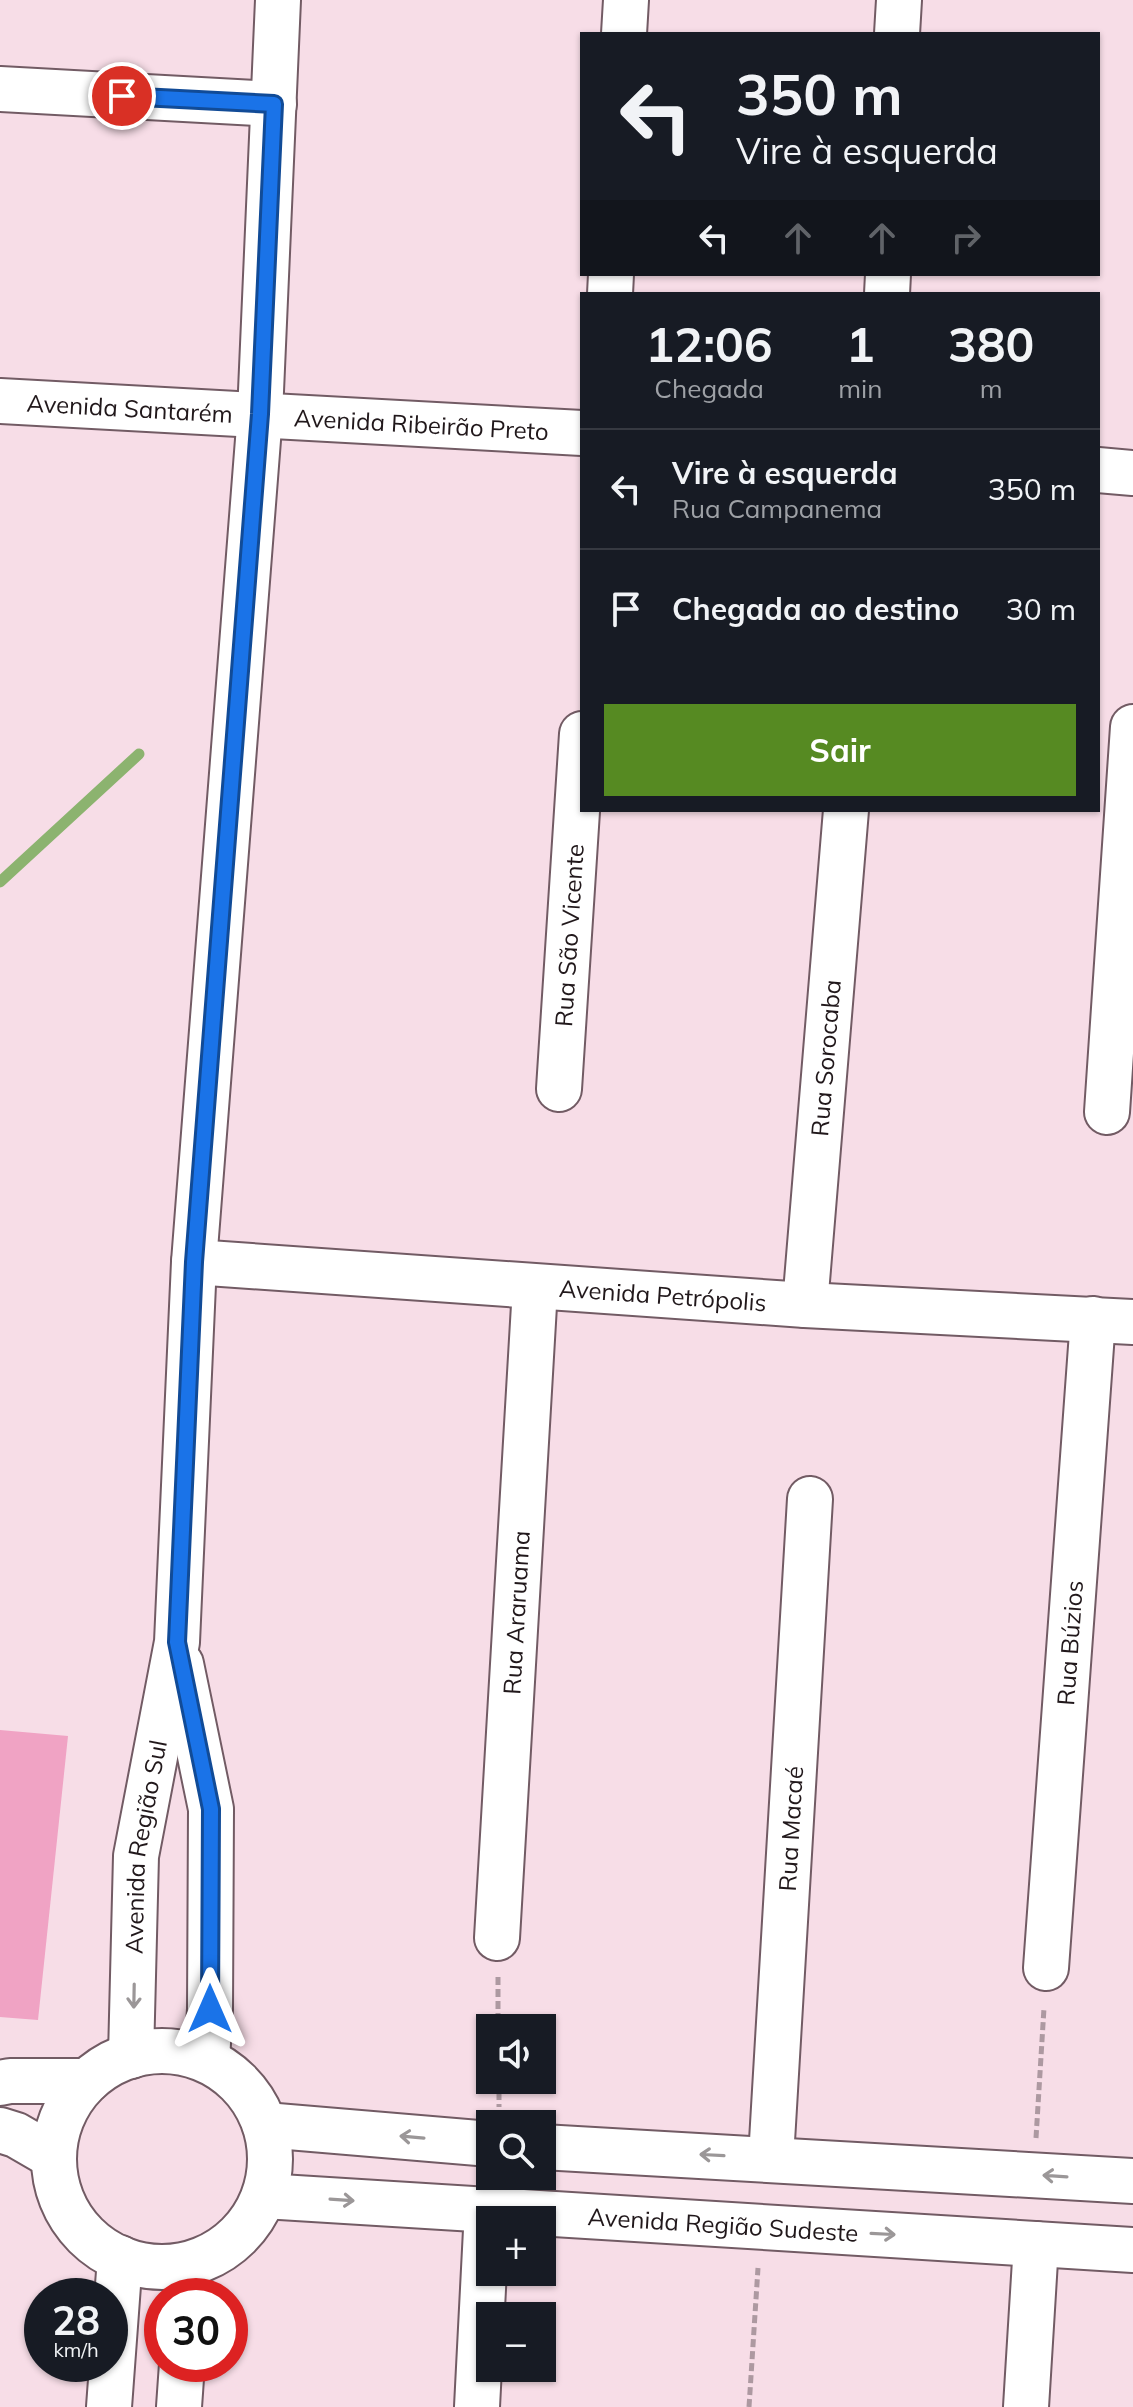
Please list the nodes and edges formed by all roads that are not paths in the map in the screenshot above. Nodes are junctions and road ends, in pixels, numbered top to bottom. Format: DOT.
graph roads {
  1 [pos="278,0"];
  2 [pos="626,0"];
  3 [pos="899,0"];
  4 [pos="624,32"];
  5 [pos="897,32"];
  6 [pos="0,89"];
  7 [pos="274,104"];
  8 [pos="0,401"];
  9 [pos="260,414"];
  10 [pos="580,433"];
  11 [pos="1100,470"];
  12 [pos="1133,473"];
  13 [pos="1133,727"];
  14 [pos="580,765"];
  15 [pos="846,812"];
  16 [pos="559,1089"];
  17 [pos="1107,1112"];
  18 [pos="194,1262"];
  19 [pos="535,1288"];
  20 [pos="805,1305"];
  21 [pos="1113,1321"];
  22 [pos="810,1499"];
  23 [pos="177,1642"];
  24 [pos="497,1938"];
  25 [pos="1046,1968"];
  26 [pos="131,2056"];
  27 [pos="207,2060"];
  28 [pos="87,2081"];
  29 [pos="0,2083"];
  30 [pos="265,2125"];
  31 [pos="0,2130"];
  32 [pos="476,2143"];
  33 [pos="556,2148"];
  34 [pos="54,2157"];
  35 [pos="771,2158"];
  36 [pos="1133,2181"];
  37 [pos="264,2196"];
  38 [pos="476,2209"];
  39 [pos="556,2214"];
  40 [pos="1036,2244"];
  41 [pos="1133,2250"];
  42 [pos="120,2258"];
  43 [pos="182,2278"];
  44 [pos="189,2278"];
  45 [pos="483,2286"];
  46 [pos="181,2382"];
  47 [pos="109,2407"];
  48 [pos="179,2407"];
  49 [pos="477,2407"];
  50 [pos="1026,2407"];
  1 -- 7 [label="street, Avenida Região Sul"];
  2 -- 4 [label="street"];
  3 -- 5 [label="street"];
  6 -- 7 [label="street"];
  7 -- 9 [label="street, Avenida Região Sul"];
  8 -- 9 [label="street, Avenida Santarém"];
  9 -- 10 [label="street, Avenida Ribeirão Preto"];
  9 -- 18 [label="street, Avenida Região Sul"];
  11 -- 12 [label="street"];
  13 -- 17 [label="street"];
  14 -- 16 [label="street, Rua São Vicente"];
  15 -- 20 [label="street, Rua Sorocaba"];
  18 -- 19 [label="street, Avenida Petrópolis"];
  18 -- 23 [label="street, Avenida Região Sul"];
  19 -- 20 [label="street, Avenida Petrópolis"];
  19 -- 24 [label="street, Rua Araruama"];
  20 -- 21 [label="street, Avenida Petrópolis"];
  21 -- 25 [label="street, Rua Búzios"];
  22 -- 35 [label="street, Rua Macaé"];
  23 -- 26 [label="street, Avenida Região Sul, one-way"];
  23 -- 27 [label="street, Avenida Região Sul"];
  26 -- 27 [label="street"];
  26 -- 28 [label="street"];
  27 -- 30 [label="street"];
  28 -- 29 [label="street"];
  28 -- 34 [label="street"];
  32 -- 30 [label="street, one-way"];
  30 -- 37 [label="street"];
  31 -- 34 [label="street"];
  35 -- 33 [label="street, one-way"];
  34 -- 42 [label="street"];
  36 -- 35 [label="street, one-way"];
  37 -- 38 [label="street, Avenida Região Sudeste, one-way"];
  37 -- 44 [label="street"];
  39 -- 40 [label="street, Avenida Região Sudeste, one-way"];
  40 -- 41 [label="street, Avenida Região Sudeste"];
  40 -- 50 [label="street"];
  42 -- 43 [label="street"];
  42 -- 47 [label="street"];
  45 -- 49 [label="street"];
  46 -- 48 [label="street"];
}
